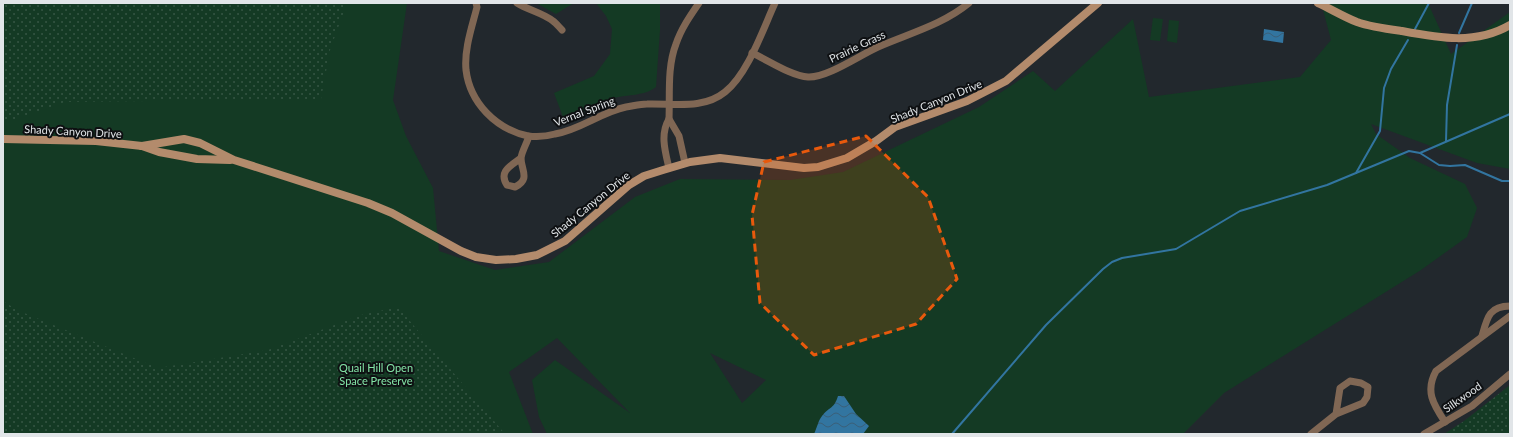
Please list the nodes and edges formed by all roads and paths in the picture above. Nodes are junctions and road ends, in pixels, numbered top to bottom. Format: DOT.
graph roads {
  1 [pos="517,3"];
  2 [pos="699,3"];
  3 [pos="775,3"];
  4 [pos="969,3"];
  5 [pos="1098,3"];
  6 [pos="1318,3"];
  7 [pos="478,4"];
  8 [pos="1510,25"];
  9 [pos="562,30"];
  10 [pos="752,53"];
  11 [pos="669,104"];
  12 [pos="669,119"];
  13 [pos="678,135"];
  14 [pos="529,136"];
  15 [pos="664,138"];
  16 [pos="3,139"];
  17 [pos="142,146"];
  18 [pos="521,158"];
  19 [pos="234,160"];
  20 [pos="685,164"];
  21 [pos="669,168"];
  22 [pos="1510,306"];
  23 [pos="1510,316"];
  24 [pos="1482,336"];
  25 [pos="1510,374"];
  26 [pos="1336,414"];
  27 [pos="1445,422"];
  28 [pos="1312,434"];
  29 [pos="1424,434"];
  1 -- 9 [label="street"];
  2 -- 11 [label="street"];
  3 -- 10 [label="street, Vernal Spring"];
  4 -- 10 [label="street, Prairie Grass"];
  5 -- 20 [label="street, Shady Canyon Drive"];
  6 -- 8 [label="street"];
  7 -- 14 [label="street, Vernal Spring"];
  10 -- 11 [label="street, Vernal Spring"];
  11 -- 12 [label="street"];
  11 -- 14 [label="street, Vernal Spring"];
  12 -- 13 [label="street"];
  12 -- 15 [label="street"];
  13 -- 15 [label="street"];
  13 -- 20 [label="street"];
  14 -- 18 [label="street"];
  15 -- 21 [label="street"];
  16 -- 17 [label="street, Shady Canyon Drive"];
  17 -- 19 [label="street"];
  17 -- 19 [label="street"];
  19 -- 21 [label="street, Shady Canyon Drive"];
  20 -- 21 [label="street, Shady Canyon Drive"];
  22 -- 24 [label="street"];
  23 -- 24 [label="street"];
  24 -- 27 [label="street"];
  25 -- 27 [label="street, Silkwood"];
  26 -- 26 [label="street"];
  26 -- 28 [label="street"];
  27 -- 29 [label="street, Silkwood"];
}
